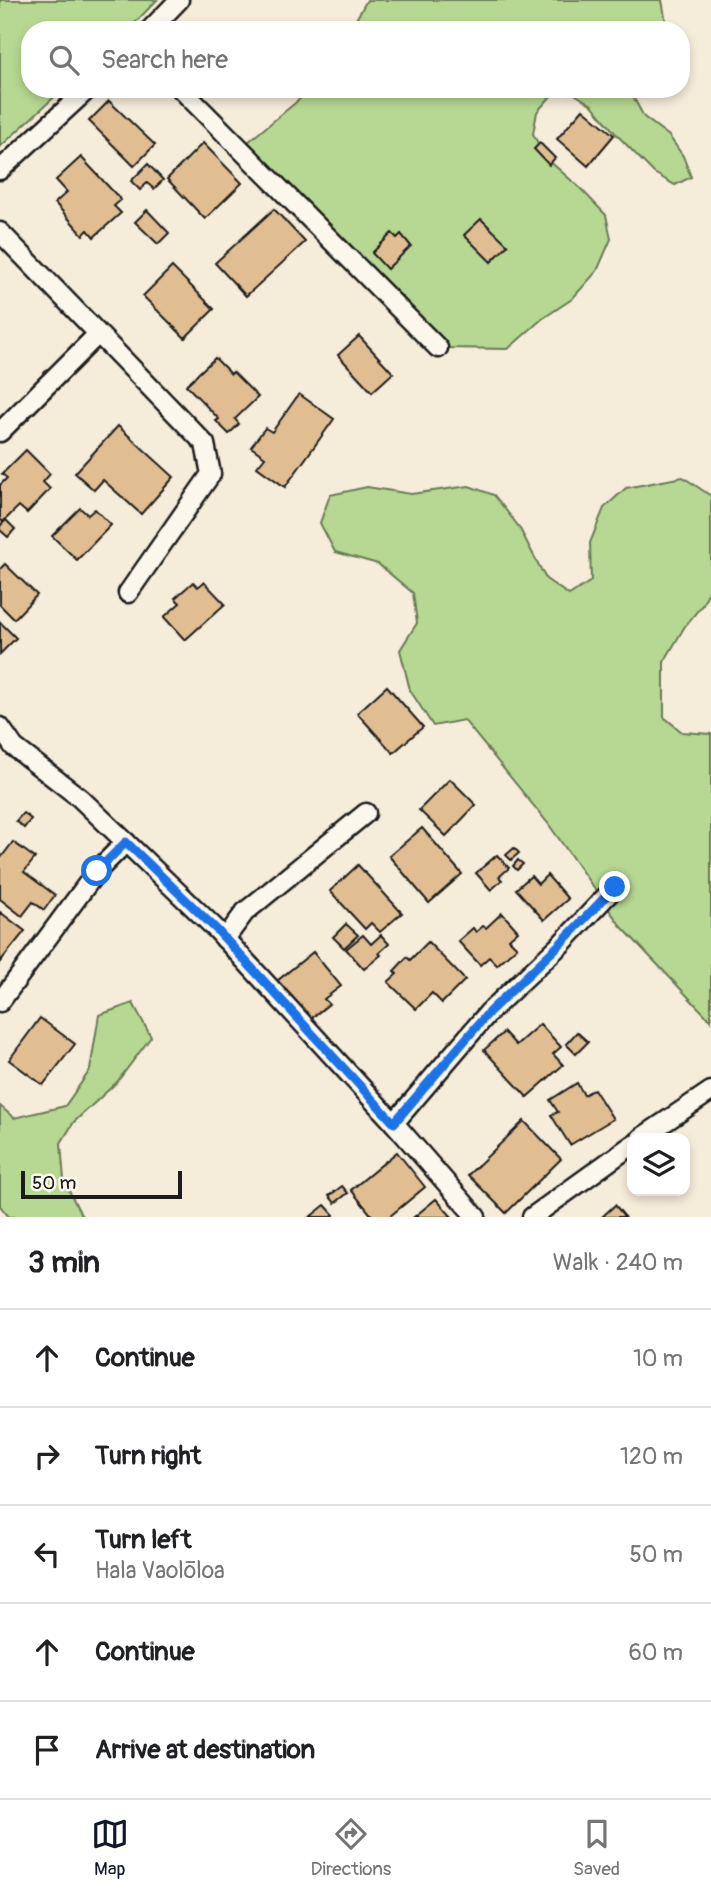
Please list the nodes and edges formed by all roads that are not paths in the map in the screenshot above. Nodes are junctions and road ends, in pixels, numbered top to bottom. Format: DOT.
graph roads {
  1 [pos="178,0"];
  2 [pos="158,21"];
  3 [pos="78,98"];
  4 [pos="190,98"];
  5 [pos="0,170"];
  6 [pos="0,232"];
  7 [pos="98,334"];
  8 [pos="438,348"];
  9 [pos="0,432"];
  10 [pos="128,593"];
  11 [pos="0,727"];
  12 [pos="366,813"];
  13 [pos="126,842"];
  14 [pos="615,887"];
  15 [pos="225,939"];
  16 [pos="0,1002"];
  17 [pos="710,1094"];
  18 [pos="394,1123"];
  19 [pos="649,1133"];
  20 [pos="627,1149"];
  21 [pos="476,1217"];
  22 [pos="532,1217"];
  1 -- 2 [label="street"];
  3 -- 5 [label="street"];
  4 -- 8 [label="street"];
  6 -- 7 [label="street"];
  7 -- 9 [label="street"];
  7 -- 10 [label="street"];
  11 -- 13 [label="street"];
  12 -- 15 [label="street"];
  13 -- 15 [label="street"];
  13 -- 16 [label="street"];
  14 -- 18 [label="street"];
  15 -- 18 [label="street"];
  17 -- 19 [label="street"];
  18 -- 21 [label="street"];
  20 -- 22 [label="street"];
}
